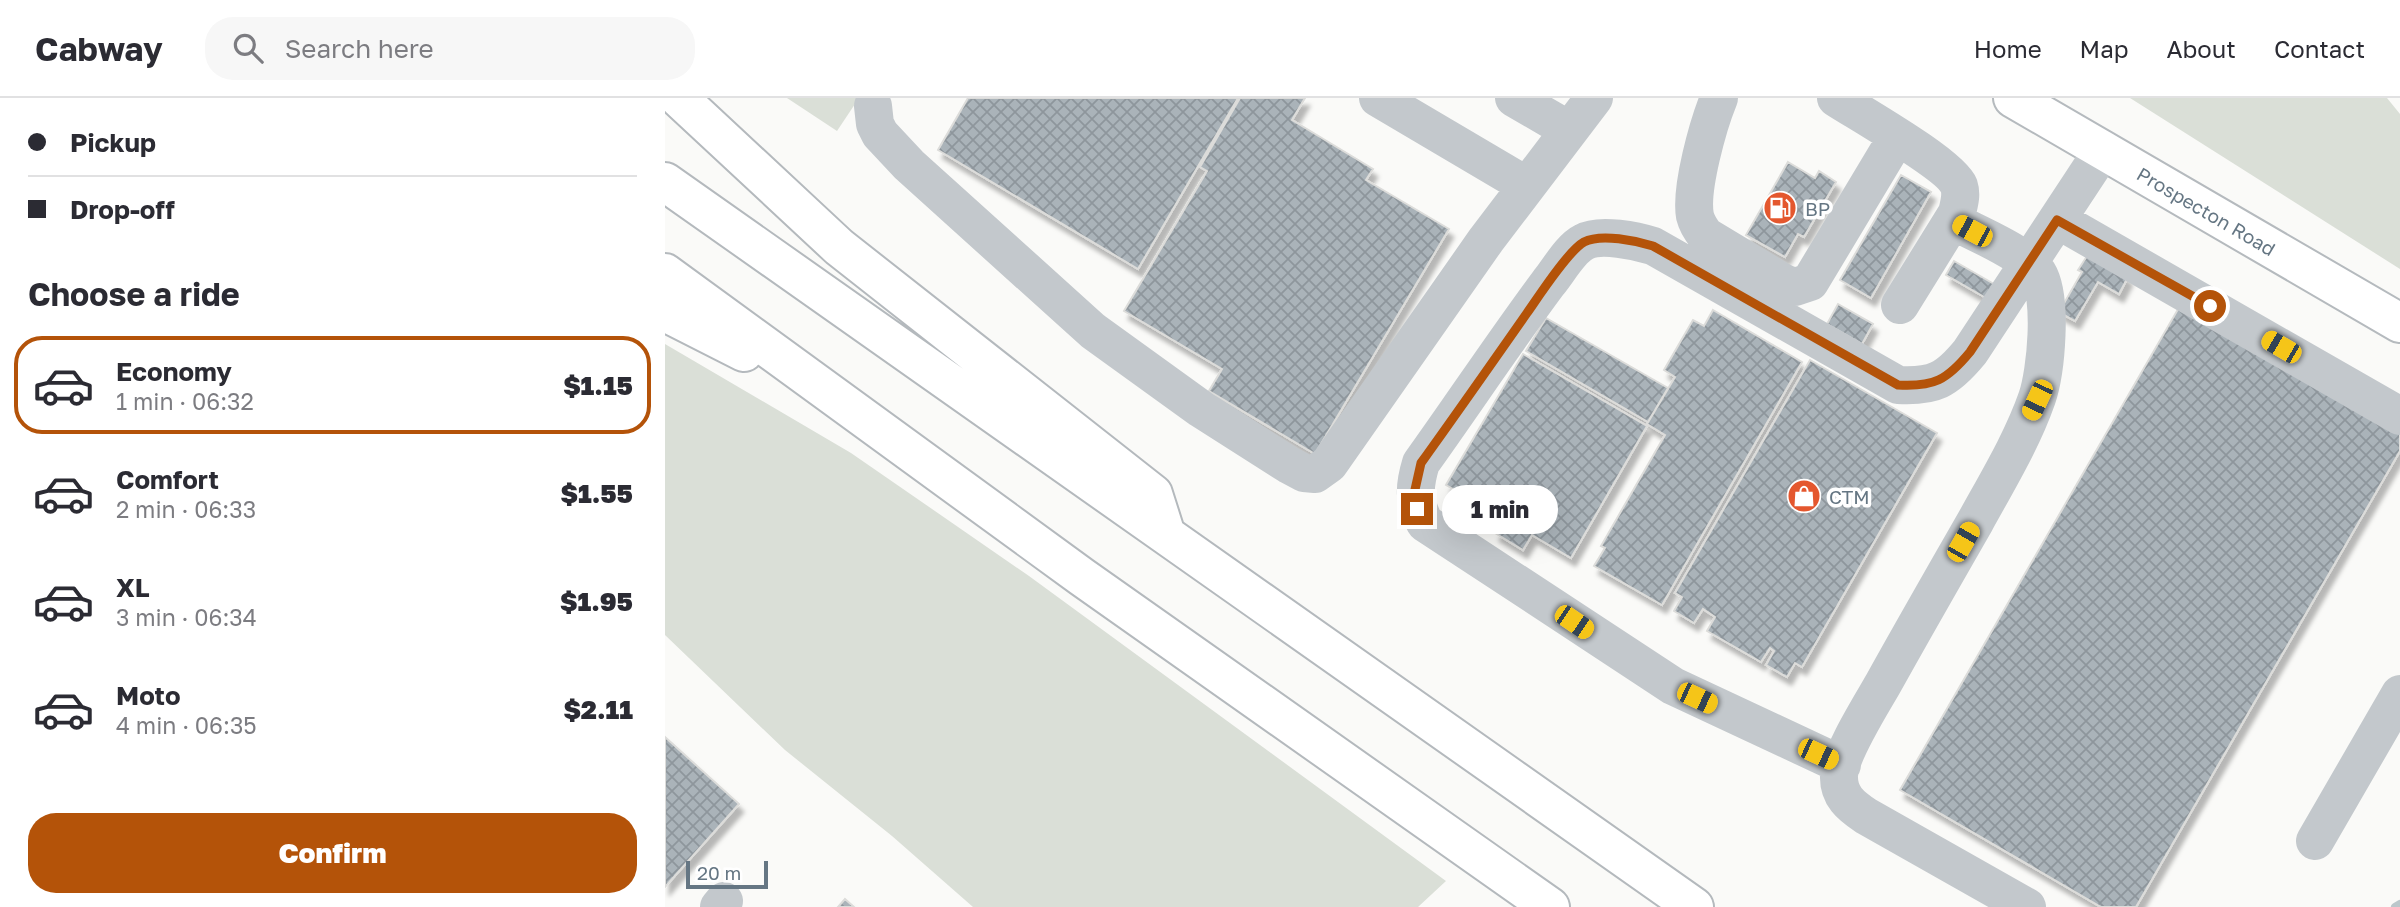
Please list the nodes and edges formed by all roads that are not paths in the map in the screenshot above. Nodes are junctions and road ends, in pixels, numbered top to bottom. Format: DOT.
graph roads {
  1 [pos="680,98"];
  2 [pos="1378,98"];
  3 [pos="1514,98"];
  4 [pos="1594,98"];
  5 [pos="1719,98"];
  6 [pos="1836,98"];
  7 [pos="2013,98"];
  8 [pos="873,106"];
  9 [pos="1570,130"];
  10 [pos="1897,138"];
  11 [pos="2103,150"];
  12 [pos="665,182"];
  13 [pos="1527,186"];
  14 [pos="2057,220"];
  15 [pos="1953,221"];
  16 [pos="2030,262"];
  17 [pos="665,272"];
  18 [pos="1900,305"];
  19 [pos="665,313"];
  20 [pos="2400,323"];
  21 [pos="840,400"];
  22 [pos="2400,416"];
  23 [pos="1166,535"];
  24 [pos="2400,694"];
  25 [pos="1842,765"];
  26 [pos="2315,841"];
  27 [pos="1550,907"];
  28 [pos="1693,907"];
  29 [pos="2027,907"];
  1 -- 23 [label="main road"];
  2 -- 13 [label="lane"];
  3 -- 9 [label="lane"];
  4 -- 9 [label="lane"];
  5 -- 10 [label="lane"];
  6 -- 10 [label="lane"];
  7 -- 11 [label="main road, Prospecton Road"];
  8 -- 13 [label="lane"];
  9 -- 13 [label="lane"];
  10 -- 15 [label="lane"];
  11 -- 14 [label="lane"];
  11 -- 20 [label="main road, Prospecton Road"];
  12 -- 23 [label="main road"];
  14 -- 16 [label="lane"];
  14 -- 22 [label="lane"];
  15 -- 16 [label="lane"];
  15 -- 18 [label="lane"];
  16 -- 25 [label="lane"];
  16 -- 25 [label="lane"];
  17 -- 21 [label="main road"];
  19 -- 21 [label="main road"];
  21 -- 27 [label="main road"];
  23 -- 28 [label="main road"];
  24 -- 26 [label="lane"];
  25 -- 29 [label="lane"];
}
